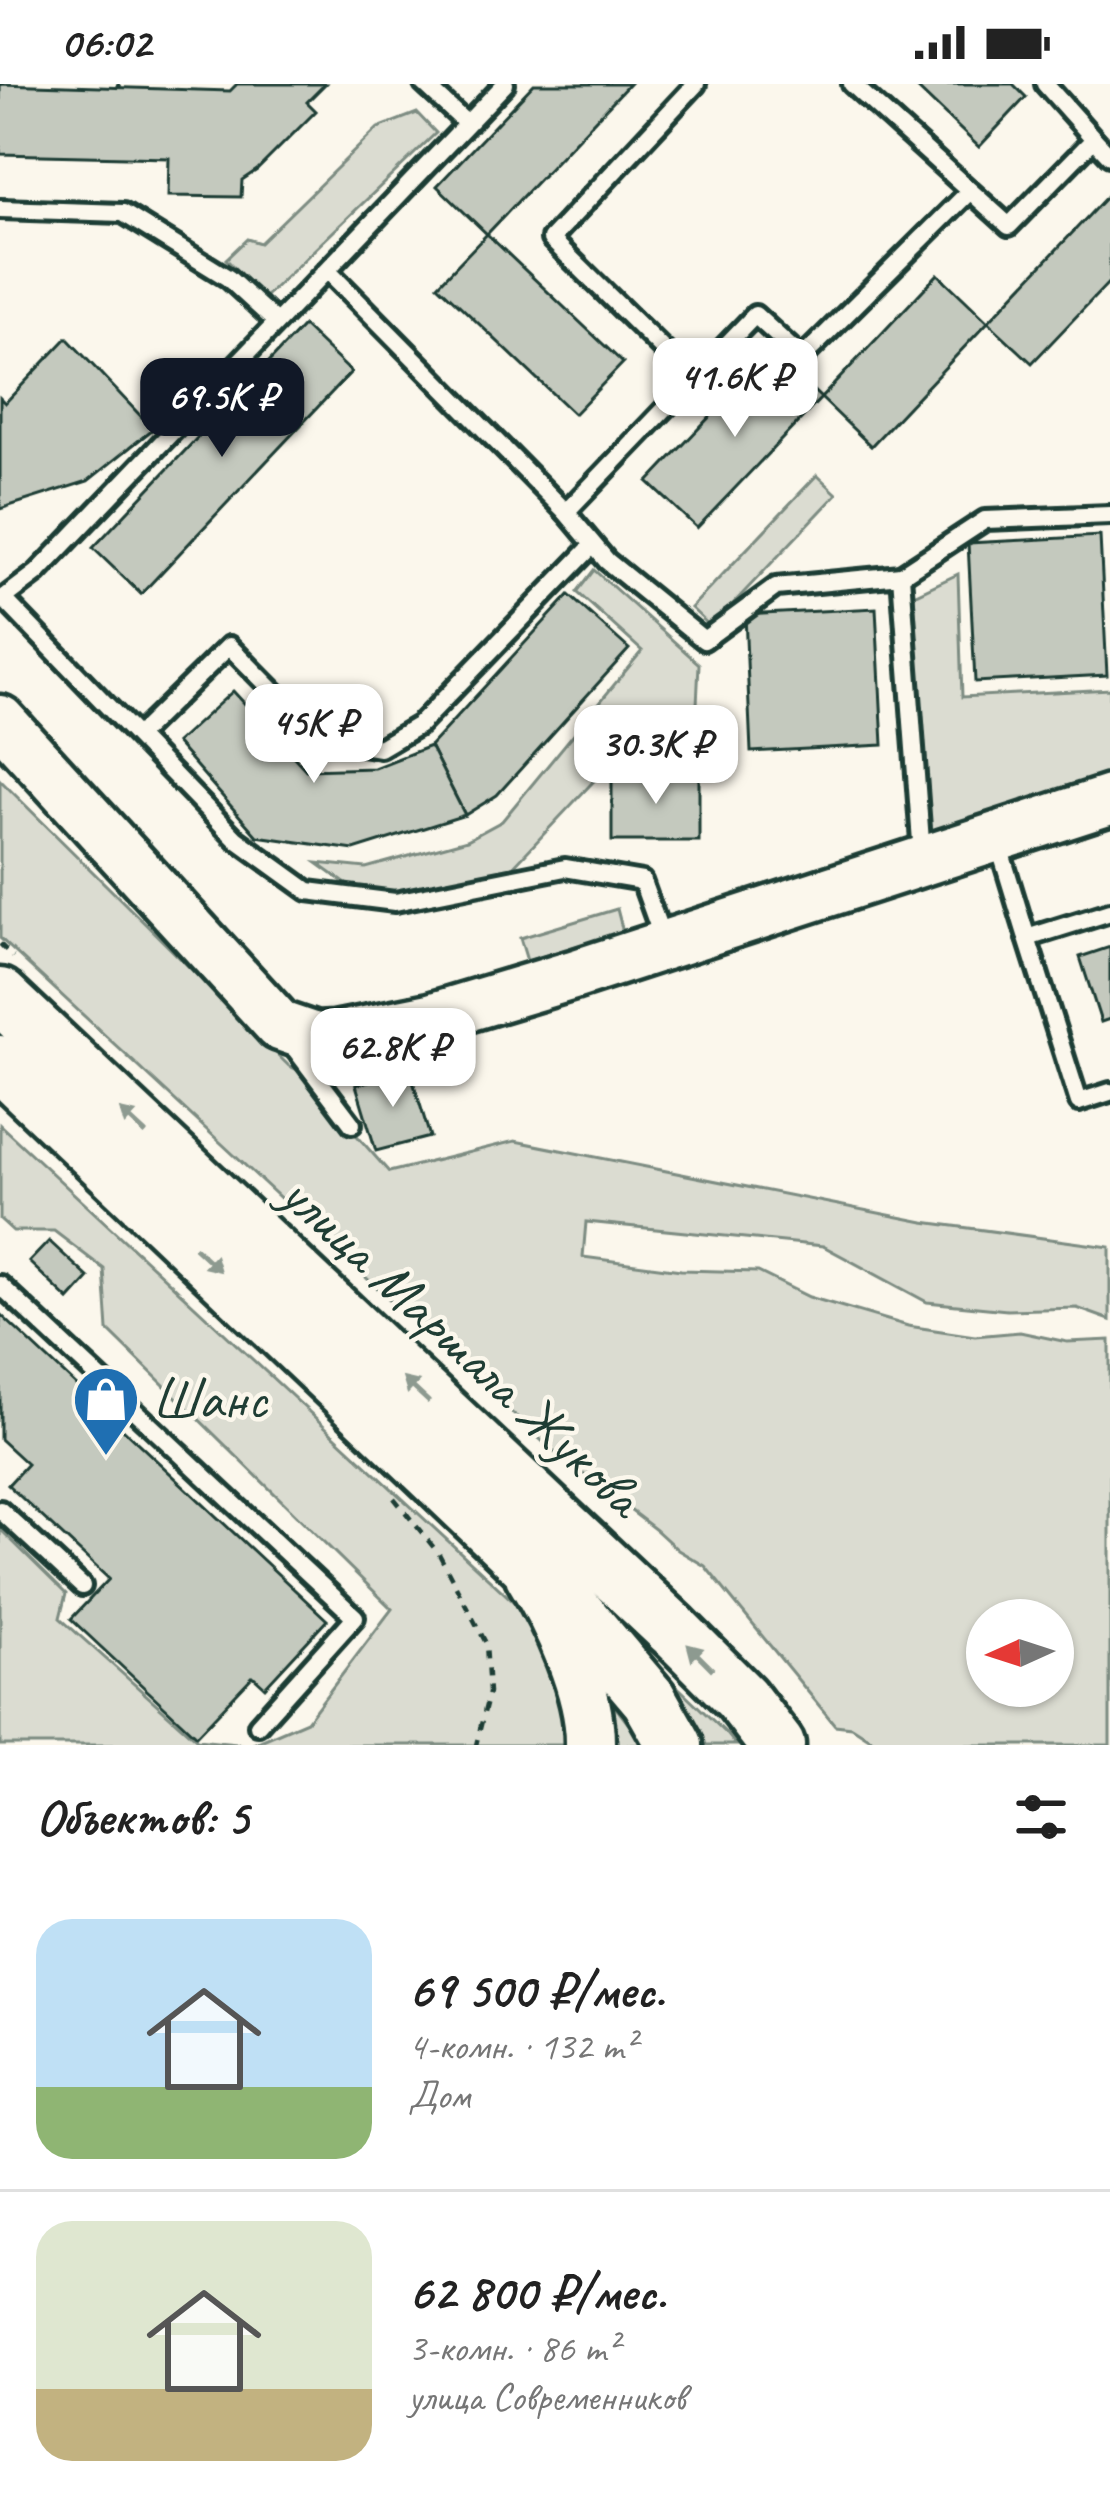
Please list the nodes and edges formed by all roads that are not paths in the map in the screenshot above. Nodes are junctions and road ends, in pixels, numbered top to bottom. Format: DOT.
graph roads {
  1 [pos="424,84"];
  2 [pos="505,84"];
  3 [pos="696,84"];
  4 [pos="852,84"];
  5 [pos="1045,84"];
  6 [pos="466,123"];
  7 [pos="1094,139"];
  8 [pos="1110,156"];
  9 [pos="969,192"];
  10 [pos="0,209"];
  11 [pos="328,271"];
  12 [pos="276,322"];
  13 [pos="693,379"];
  14 [pos="566,512"];
  15 [pos="1110,515"];
  16 [pos="593,545"];
  17 [pos="901,575"];
  18 [pos="2,600"];
  19 [pos="0,720"];
  20 [pos="137,736"];
  21 [pos="1110,800"];
  22 [pos="995,837"];
  23 [pos="922,861"];
  24 [pos="1110,912"];
  25 [pos="1027,938"];
  26 [pos="665,945"];
  27 [pos="0,996"];
  28 [pos="280,1027"];
  29 [pos="0,1063"];
  30 [pos="1110,1092"];
  31 [pos="352,1124"];
  32 [pos="0,1286"];
  33 [pos="0,1510"];
  34 [pos="511,1547"];
  35 [pos="82,1586"];
  36 [pos="662,1722"];
  37 [pos="258,1725"];
  38 [pos="590,1745"];
  39 [pos="777,1745"];
  1 -- 6 [label="lane"];
  2 -- 6 [label="lane"];
  3 -- 13 [label="lane"];
  4 -- 9 [label="lane"];
  5 -- 7 [label="lane"];
  6 -- 11 [label="lane"];
  7 -- 8 [label="lane"];
  7 -- 9 [label="lane"];
  9 -- 13 [label="lane"];
  10 -- 12 [label="lane"];
  11 -- 12 [label="lane"];
  11 -- 14 [label="lane"];
  12 -- 18 [label="lane"];
  13 -- 14 [label="lane"];
  14 -- 16 [label="lane"];
  15 -- 17 [label="lane"];
  16 -- 17 [label="lane"];
  16 -- 20 [label="lane"];
  17 -- 23 [label="lane"];
  18 -- 20 [label="lane"];
  19 -- 28 [label="street"];
  20 -- 26 [label="lane"];
  21 -- 22 [label="street"];
  22 -- 23 [label="street"];
  22 -- 25 [label="lane"];
  23 -- 26 [label="street"];
  24 -- 25 [label="lane"];
  25 -- 30 [label="lane"];
  26 -- 28 [label="street"];
  39 -- 27 [label="main road, улица Маршала Жукова, one-way"];
  28 -- 31 [label="lane"];
  29 -- 34 [label="main road, улица Маршала Жукова, one-way"];
  32 -- 37 [label="lane"];
  33 -- 35 [label="lane"];
  34 -- 36 [label="main road, улица Маршала Жукова"];
  34 -- 38 [label="street"];
}
